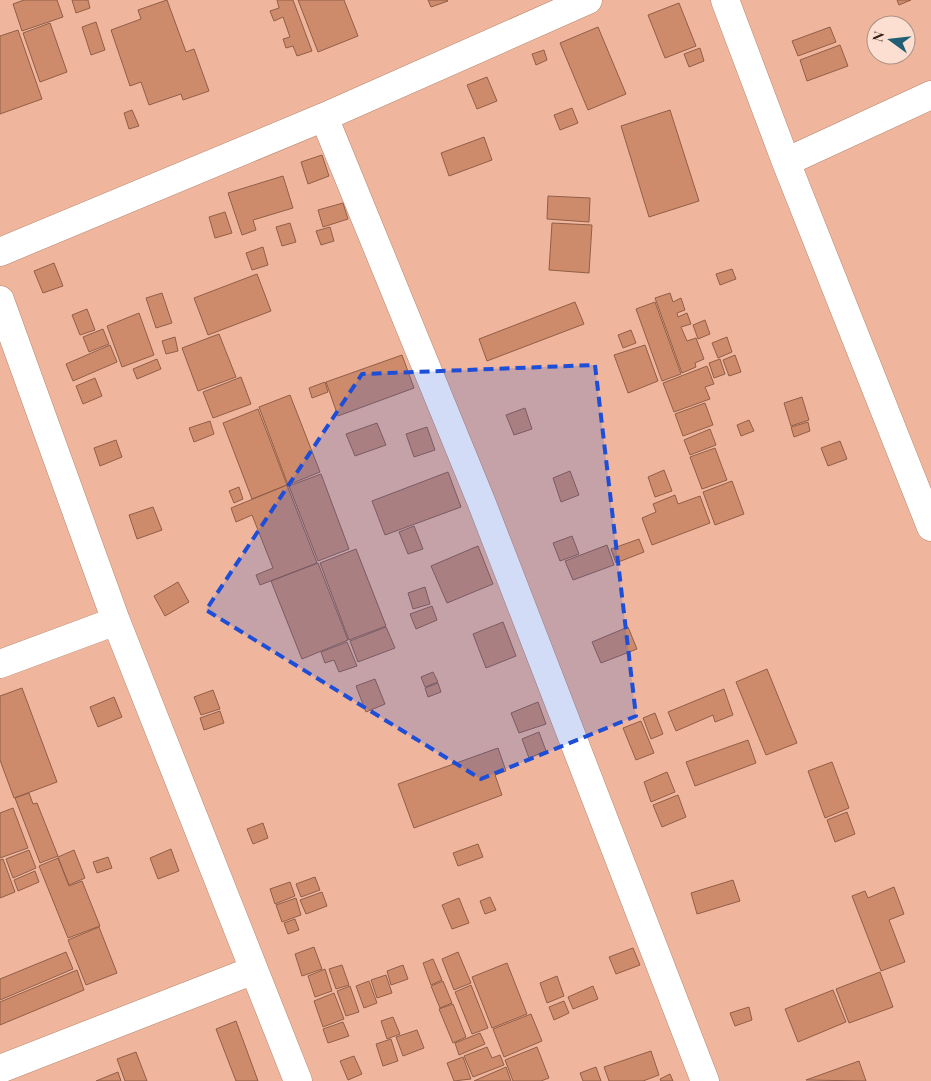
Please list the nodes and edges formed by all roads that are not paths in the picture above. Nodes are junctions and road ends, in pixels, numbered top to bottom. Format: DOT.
graph roads {
  1 [pos="588,0"];
  2 [pos="725,0"];
  3 [pos="931,95"];
  4 [pos="324,117"];
  5 [pos="786,162"];
  6 [pos="0,252"];
  7 [pos="0,300"];
  8 [pos="931,527"];
  9 [pos="116,621"];
  10 [pos="0,664"];
  11 [pos="254,970"];
  12 [pos="0,1068"];
  13 [pos="298,1081"];
  14 [pos="705,1081"];
  1 -- 4 [label="street"];
  2 -- 5 [label="street"];
  3 -- 5 [label="street"];
  4 -- 6 [label="street"];
  4 -- 14 [label="street"];
  5 -- 8 [label="street"];
  7 -- 9 [label="street"];
  9 -- 10 [label="street"];
  9 -- 11 [label="street"];
  11 -- 12 [label="street"];
  11 -- 13 [label="street"];
}
